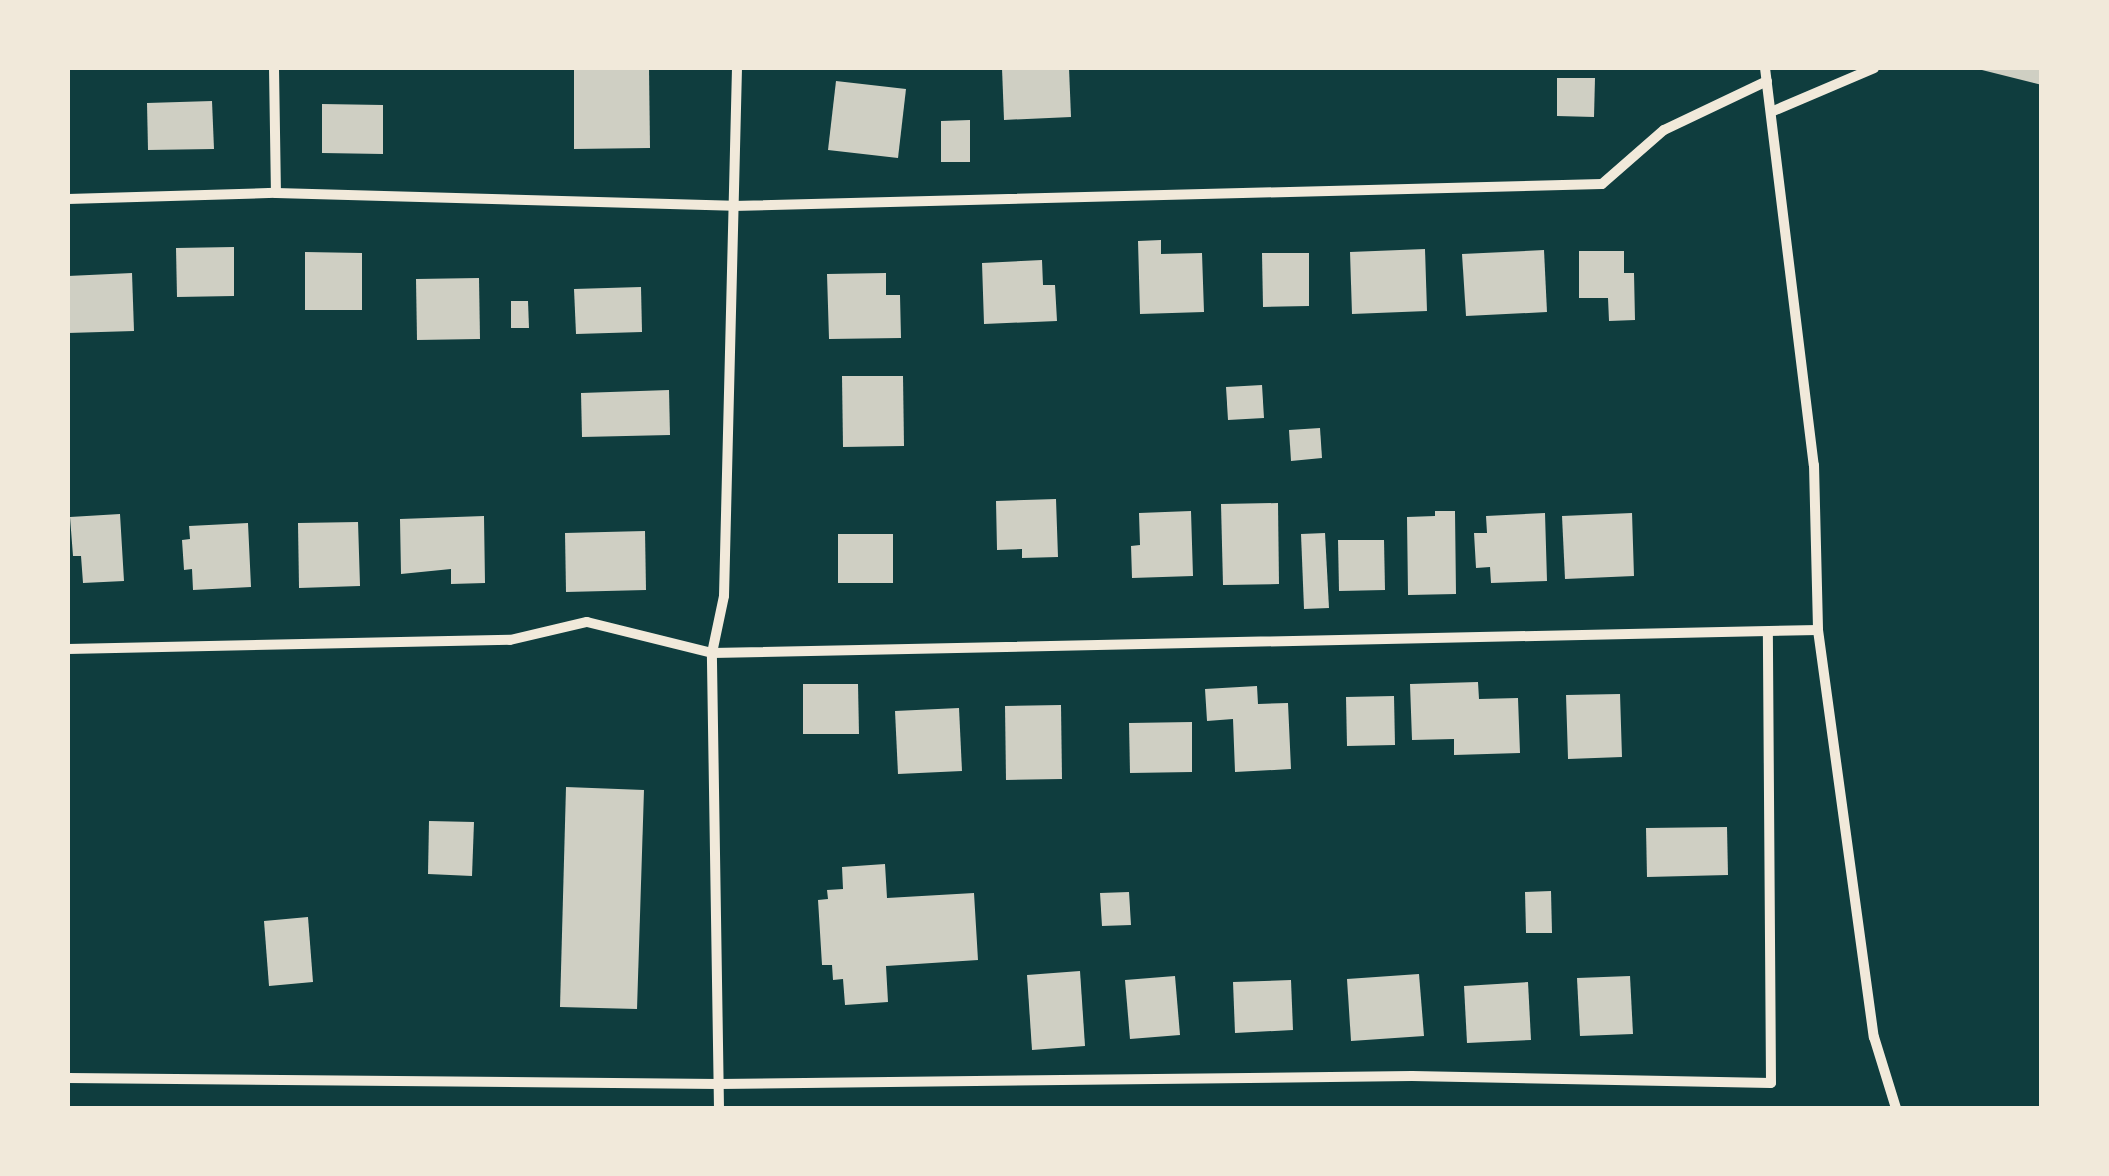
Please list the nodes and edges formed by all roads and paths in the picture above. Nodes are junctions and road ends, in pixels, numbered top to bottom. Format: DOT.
graph roads {
  1 [pos="274,68"];
  2 [pos="737,68"];
  3 [pos="1766,68"];
  4 [pos="1874,68"];
  5 [pos="1767,81"];
  6 [pos="1771,112"];
  7 [pos="276,193"];
  8 [pos="68,199"];
  9 [pos="734,206"];
  10 [pos="1818,630"];
  11 [pos="1768,632"];
  12 [pos="68,649"];
  13 [pos="712,652"];
  14 [pos="68,1078"];
  15 [pos="718,1084"];
  16 [pos="719,1108"];
  17 [pos="1896,1108"];
  1 -- 7 [label="street"];
  2 -- 9 [label="street"];
  3 -- 5 [label="street"];
  4 -- 6 [label="street"];
  5 -- 6 [label="street"];
  5 -- 9 [label="street"];
  6 -- 10 [label="street"];
  7 -- 8 [label="street"];
  7 -- 9 [label="street"];
  9 -- 13 [label="street"];
  10 -- 11 [label="street"];
  10 -- 17 [label="street"];
  11 -- 13 [label="street"];
  11 -- 15 [label="street"];
  12 -- 13 [label="street"];
  13 -- 15 [label="street"];
  14 -- 15 [label="street"];
  15 -- 16 [label="street"];
}
